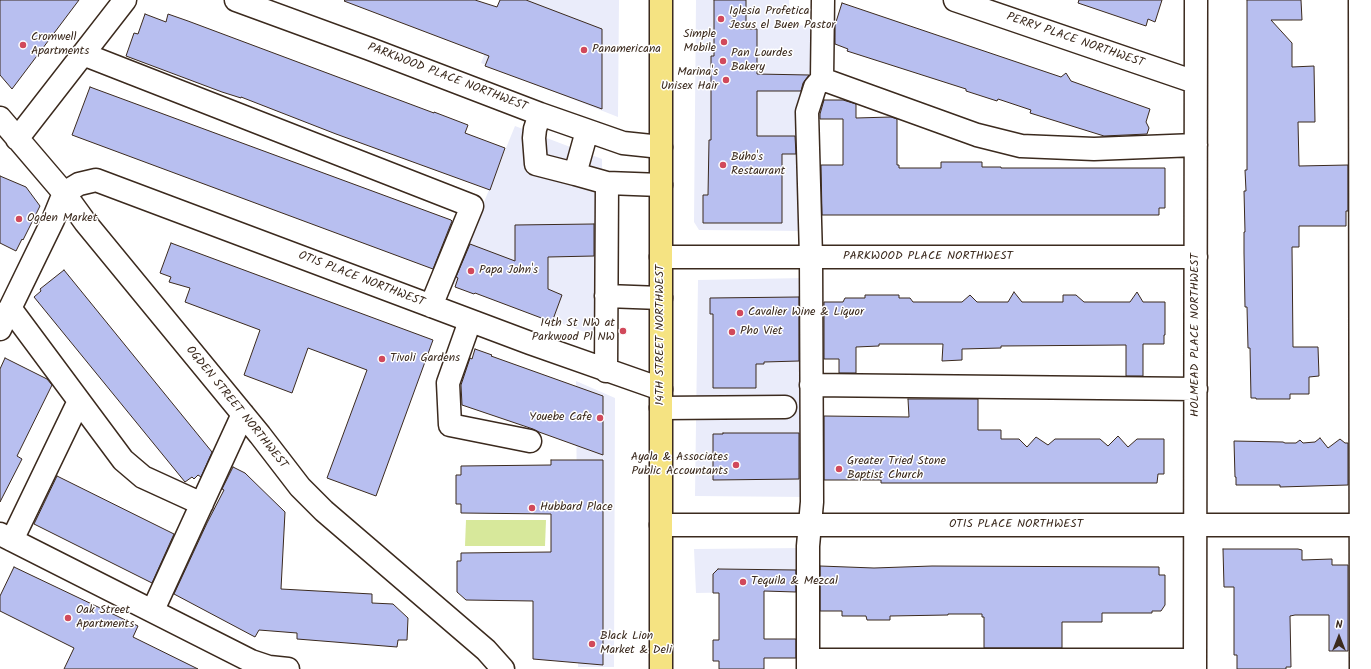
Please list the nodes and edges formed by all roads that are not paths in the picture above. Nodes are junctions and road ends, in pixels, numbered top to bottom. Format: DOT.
graph roads {
  1 [pos="125,0"];
  2 [pos="236,0"];
  3 [pos="661,0"];
  4 [pos="823,0"];
  5 [pos="955,0"];
  6 [pos="1196,0"];
  7 [pos="1360,0"];
  8 [pos="83,54"];
  9 [pos="822,79"];
  10 [pos="1196,82"];
  11 [pos="540,114"];
  12 [pos="0,118"];
  13 [pos="587,131"];
  14 [pos="17,139"];
  15 [pos="1196,145"];
  16 [pos="661,147"];
  17 [pos="575,174"];
  18 [pos="607,183"];
  19 [pos="661,185"];
  20 [pos="64,193"];
  21 [pos="661,256"];
  22 [pos="1196,256"];
  23 [pos="811,257"];
  24 [pos="606,296"];
  25 [pos="661,298"];
  26 [pos="431,306"];
  27 [pos="10,308"];
  28 [pos="470,321"];
  29 [pos="0,329"];
  30 [pos="606,371"];
  31 [pos="812,385"];
  32 [pos="1196,389"];
  33 [pos="661,399"];
  34 [pos="79,401"];
  35 [pos="785,407"];
  36 [pos="243,414"];
  37 [pos="530,441"];
  38 [pos="202,504"];
  39 [pos="661,525"];
  40 [pos="1195,525"];
  41 [pos="1366,525"];
  42 [pos="810,526"];
  43 [pos="5,541"];
  44 [pos="153,610"];
  45 [pos="808,665"];
  46 [pos="1195,665"];
  47 [pos="288,669"];
  48 [pos="503,669"];
  49 [pos="661,669"];
  50 [pos="1361,669"];
  1 -- 8 [label="street"];
  2 -- 11 [label="street, PARKWOOD PLACE NORTHWEST"];
  3 -- 16 [label="main road, 14TH STREET NORTHWEST"];
  4 -- 9 [label="street"];
  5 -- 10 [label="street, PERRY PLACE NORTHWEST"];
  6 -- 10 [label="street, HOLMEAD PLACE NORTHWEST"];
  7 -- 41 [label="street"];
  8 -- 14 [label="street"];
  8 -- 26 [label="street"];
  9 -- 15 [label="street"];
  9 -- 23 [label="street"];
  10 -- 15 [label="street, HOLMEAD PLACE NORTHWEST"];
  11 -- 13 [label="street, PARKWOOD PLACE NORTHWEST"];
  11 -- 17 [label="street"];
  12 -- 14 [label="street, OGDEN STREET NORTHWEST"];
  13 -- 16 [label="street, PARKWOOD PLACE NORTHWEST"];
  13 -- 17 [label="street"];
  14 -- 20 [label="street, OGDEN STREET NORTHWEST"];
  15 -- 22 [label="street, HOLMEAD PLACE NORTHWEST"];
  16 -- 19 [label="main road, 14TH STREET NORTHWEST"];
  17 -- 18 [label="street"];
  18 -- 19 [label="street"];
  18 -- 24 [label="street"];
  19 -- 21 [label="main road, 14TH STREET NORTHWEST"];
  20 -- 26 [label="street, OTIS PLACE NORTHWEST"];
  20 -- 27 [label="street"];
  20 -- 36 [label="street, OGDEN STREET NORTHWEST"];
  21 -- 23 [label="street, PARKWOOD PLACE NORTHWEST"];
  21 -- 25 [label="main road, 14TH STREET NORTHWEST"];
  22 -- 23 [label="street, PARKWOOD PLACE NORTHWEST"];
  22 -- 32 [label="street, HOLMEAD PLACE NORTHWEST"];
  23 -- 31 [label="street"];
  24 -- 25 [label="street"];
  24 -- 30 [label="street"];
  25 -- 33 [label="main road, 14TH STREET NORTHWEST"];
  26 -- 28 [label="street, OTIS PLACE NORTHWEST"];
  27 -- 29 [label="street"];
  27 -- 34 [label="street"];
  28 -- 30 [label="street, OTIS PLACE NORTHWEST"];
  28 -- 37 [label="street"];
  30 -- 33 [label="street, OTIS PLACE NORTHWEST"];
  31 -- 32 [label="street"];
  31 -- 42 [label="street"];
  32 -- 40 [label="street, HOLMEAD PLACE NORTHWEST"];
  33 -- 35 [label="street, OTIS PLACE NORTHWEST"];
  33 -- 39 [label="main road, 14TH STREET NORTHWEST"];
  34 -- 38 [label="street"];
  34 -- 43 [label="street"];
  36 -- 38 [label="street"];
  36 -- 48 [label="street, OGDEN STREET NORTHWEST"];
  38 -- 44 [label="street"];
  39 -- 42 [label="street, OTIS PLACE NORTHWEST"];
  39 -- 49 [label="main road, 14TH STREET NORTHWEST"];
  40 -- 41 [label="street, OTIS PLACE NORTHWEST"];
  40 -- 42 [label="street, OTIS PLACE NORTHWEST"];
  40 -- 46 [label="street, HOLMEAD PLACE NORTHWEST"];
  41 -- 50 [label="street"];
  42 -- 45 [label="street"];
  43 -- 44 [label="street"];
  44 -- 47 [label="street"];
  45 -- 46 [label="street"];
}
